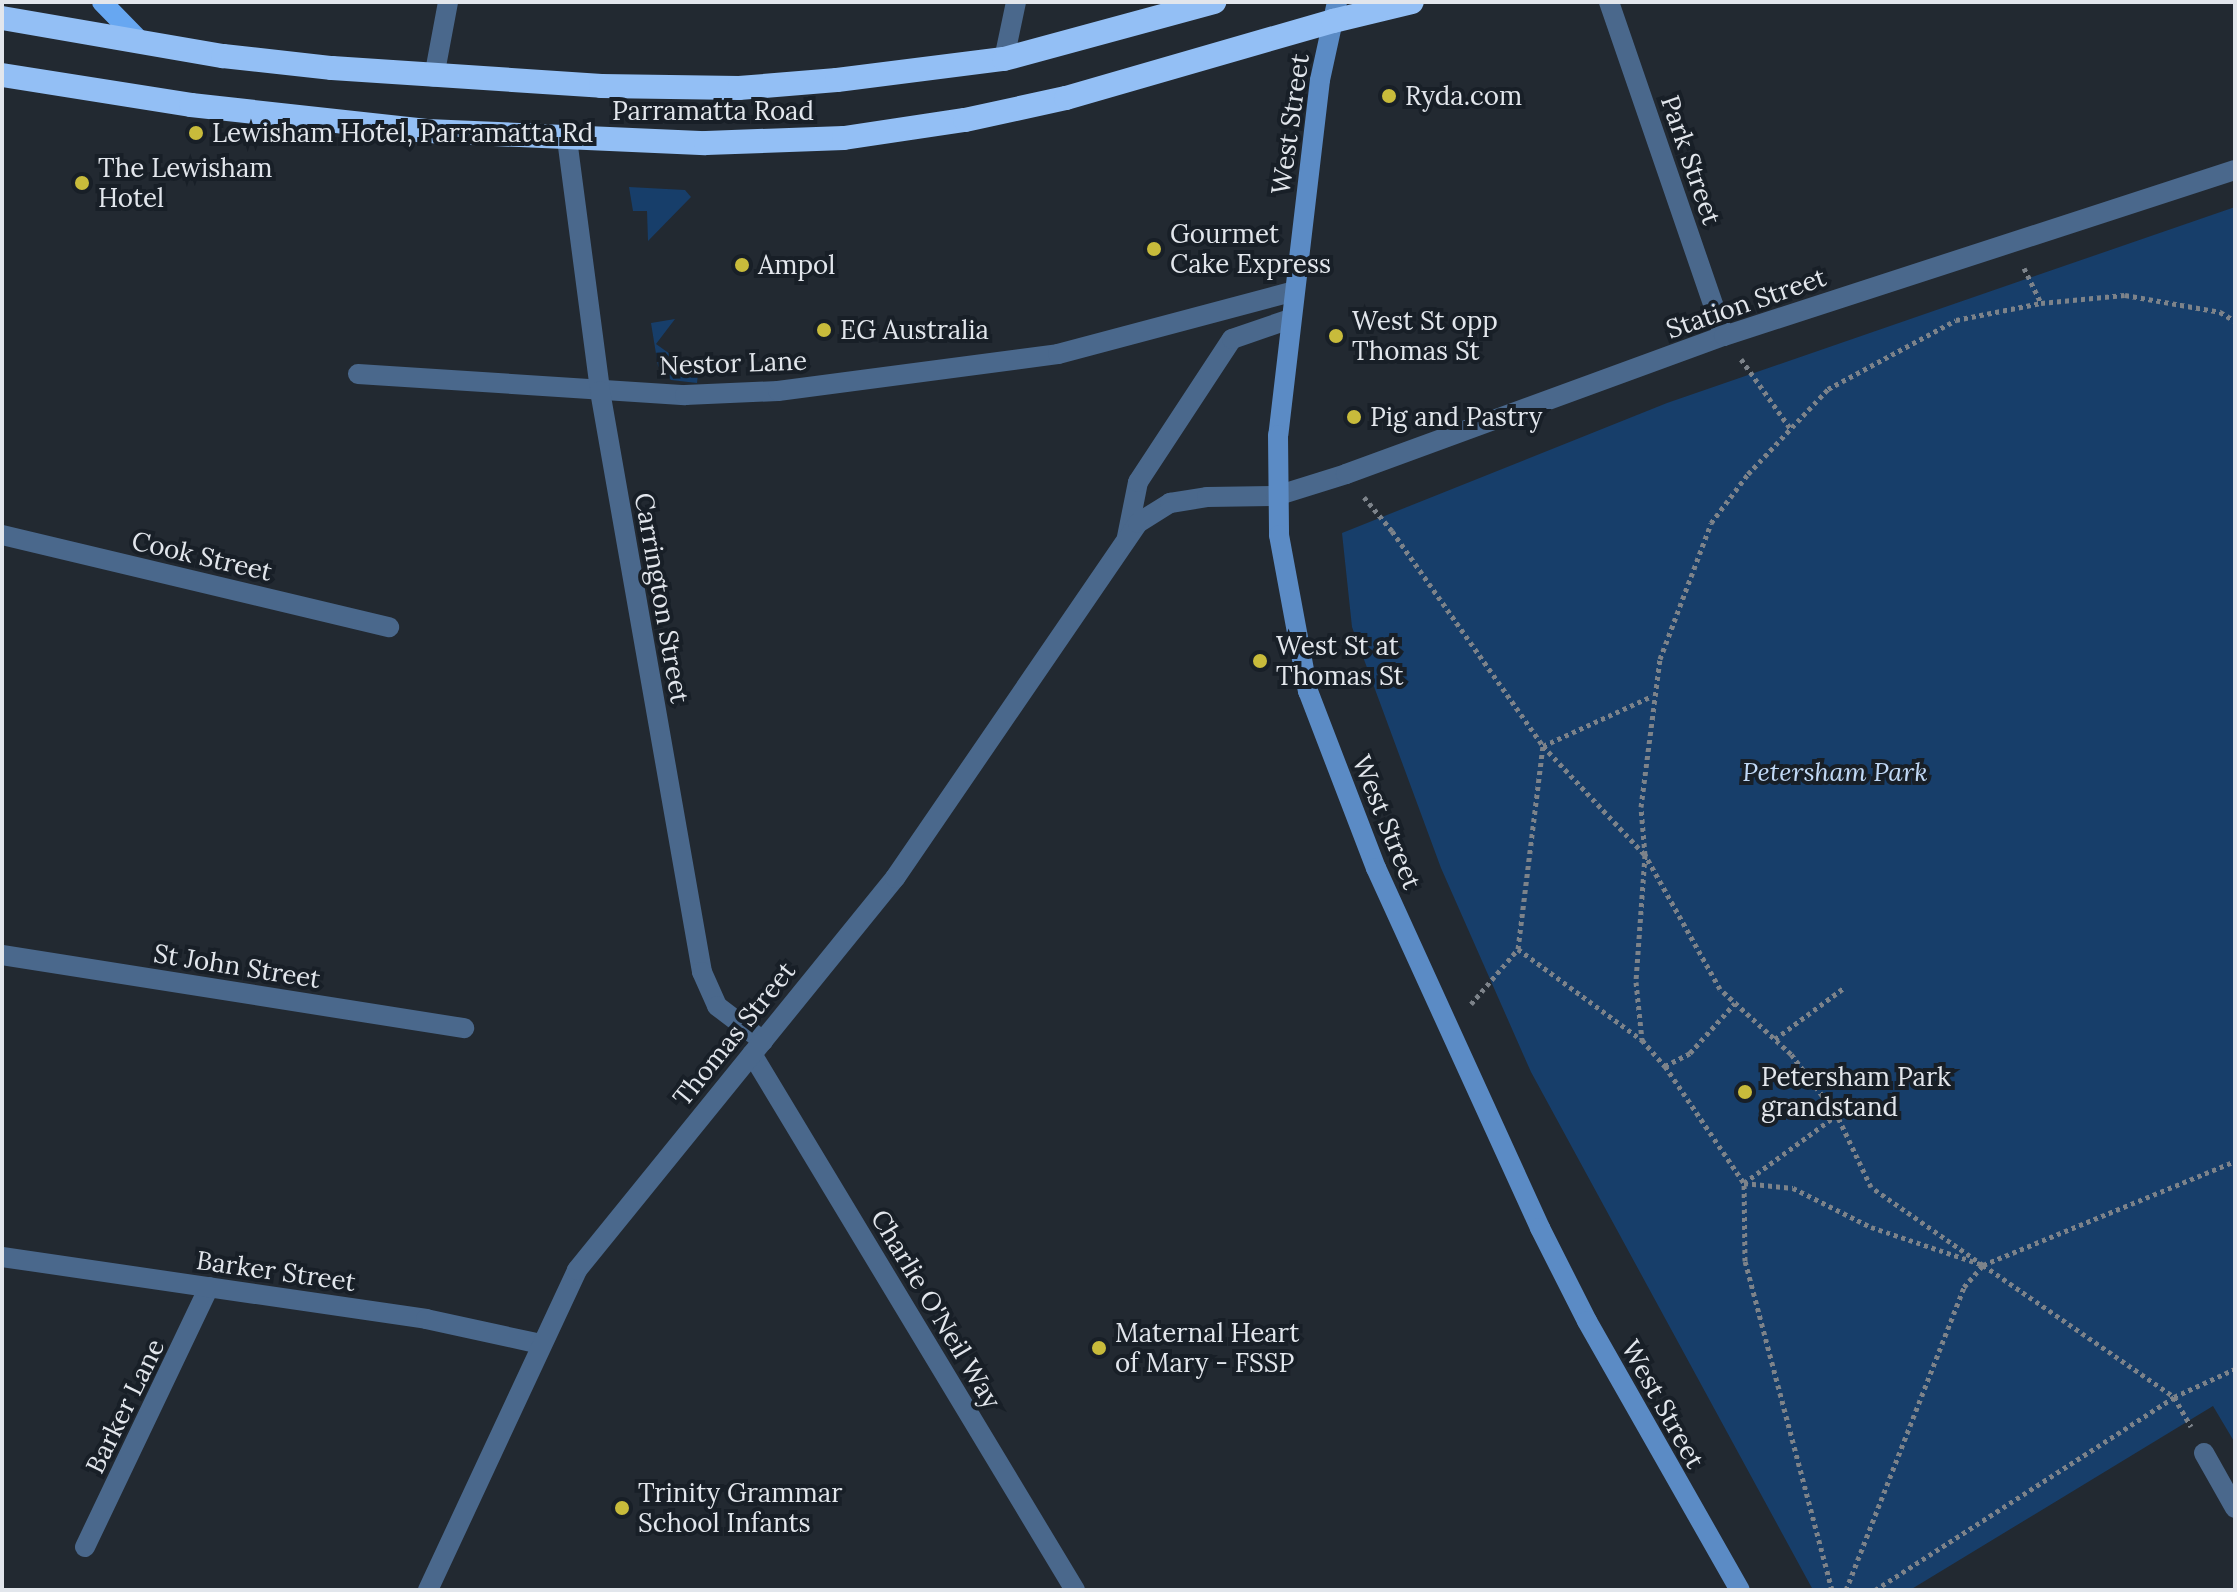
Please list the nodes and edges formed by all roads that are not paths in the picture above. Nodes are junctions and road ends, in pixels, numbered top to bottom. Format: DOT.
graph roads {
  1 [pos="102,2"];
  2 [pos="448,2"];
  3 [pos="1016,2"];
  4 [pos="1214,2"];
  5 [pos="1412,2"];
  6 [pos="1609,2"];
  7 [pos="1335,11"];
  8 [pos="2,18"];
  9 [pos="142,43"];
  10 [pos="1004,59"];
  11 [pos="2,75"];
  12 [pos="434,77"];
  13 [pos="567,139"];
  14 [pos="2235,170"];
  15 [pos="1294,291"];
  16 [pos="1290,319"];
  17 [pos="1724,336"];
  18 [pos="358,374"];
  19 [pos="600,391"];
  20 [pos="1276,496"];
  21 [pos="2,535"];
  22 [pos="1127,537"];
  23 [pos="389,627"];
  24 [pos="2,955"];
  25 [pos="464,1028"];
  26 [pos="757,1048"];
  27 [pos="2,1257"];
  28 [pos="209,1287"];
  29 [pos="541,1344"];
  30 [pos="2204,1453"];
  31 [pos="2235,1508"];
  32 [pos="85,1547"];
  33 [pos="428,1590"];
  34 [pos="1075,1590"];
  35 [pos="1740,1590"];
  1 -- 9 [label="main road"];
  2 -- 12 [label="street"];
  3 -- 10 [label="street"];
  4 -- 10 [label="highway, Parramatta Road"];
  5 -- 7 [label="highway, Parramatta Road"];
  6 -- 17 [label="street, Park Street"];
  7 -- 13 [label="highway, Parramatta Road"];
  7 -- 15 [label="main road, West Street"];
  8 -- 9 [label="highway, Parramatta Road"];
  9 -- 12 [label="highway, Parramatta Road"];
  10 -- 12 [label="highway, Parramatta Road"];
  11 -- 13 [label="highway, Parramatta Road"];
  13 -- 19 [label="street, Carrington Street"];
  14 -- 17 [label="street, Station Street"];
  15 -- 16 [label="main road, West Street"];
  15 -- 19 [label="street, Nestor Lane"];
  16 -- 20 [label="main road, West Street"];
  16 -- 22 [label="street, Thomas Street"];
  17 -- 20 [label="street, Station Street"];
  18 -- 19 [label="street, Nestor Lane"];
  19 -- 26 [label="street, Carrington Street"];
  20 -- 22 [label="street, Thomas Street"];
  20 -- 35 [label="main road, West Street"];
  21 -- 23 [label="street, Cook Street"];
  22 -- 26 [label="street, Thomas Street"];
  24 -- 25 [label="street, St John Street"];
  26 -- 29 [label="street, Thomas Street"];
  26 -- 34 [label="street, Charlie O'Neil Way"];
  27 -- 28 [label="street, Barker Street"];
  28 -- 29 [label="street, Barker Street"];
  28 -- 32 [label="street, Barker Lane"];
  29 -- 33 [label="street, Thomas Street"];
  30 -- 31 [label="street"];
}
